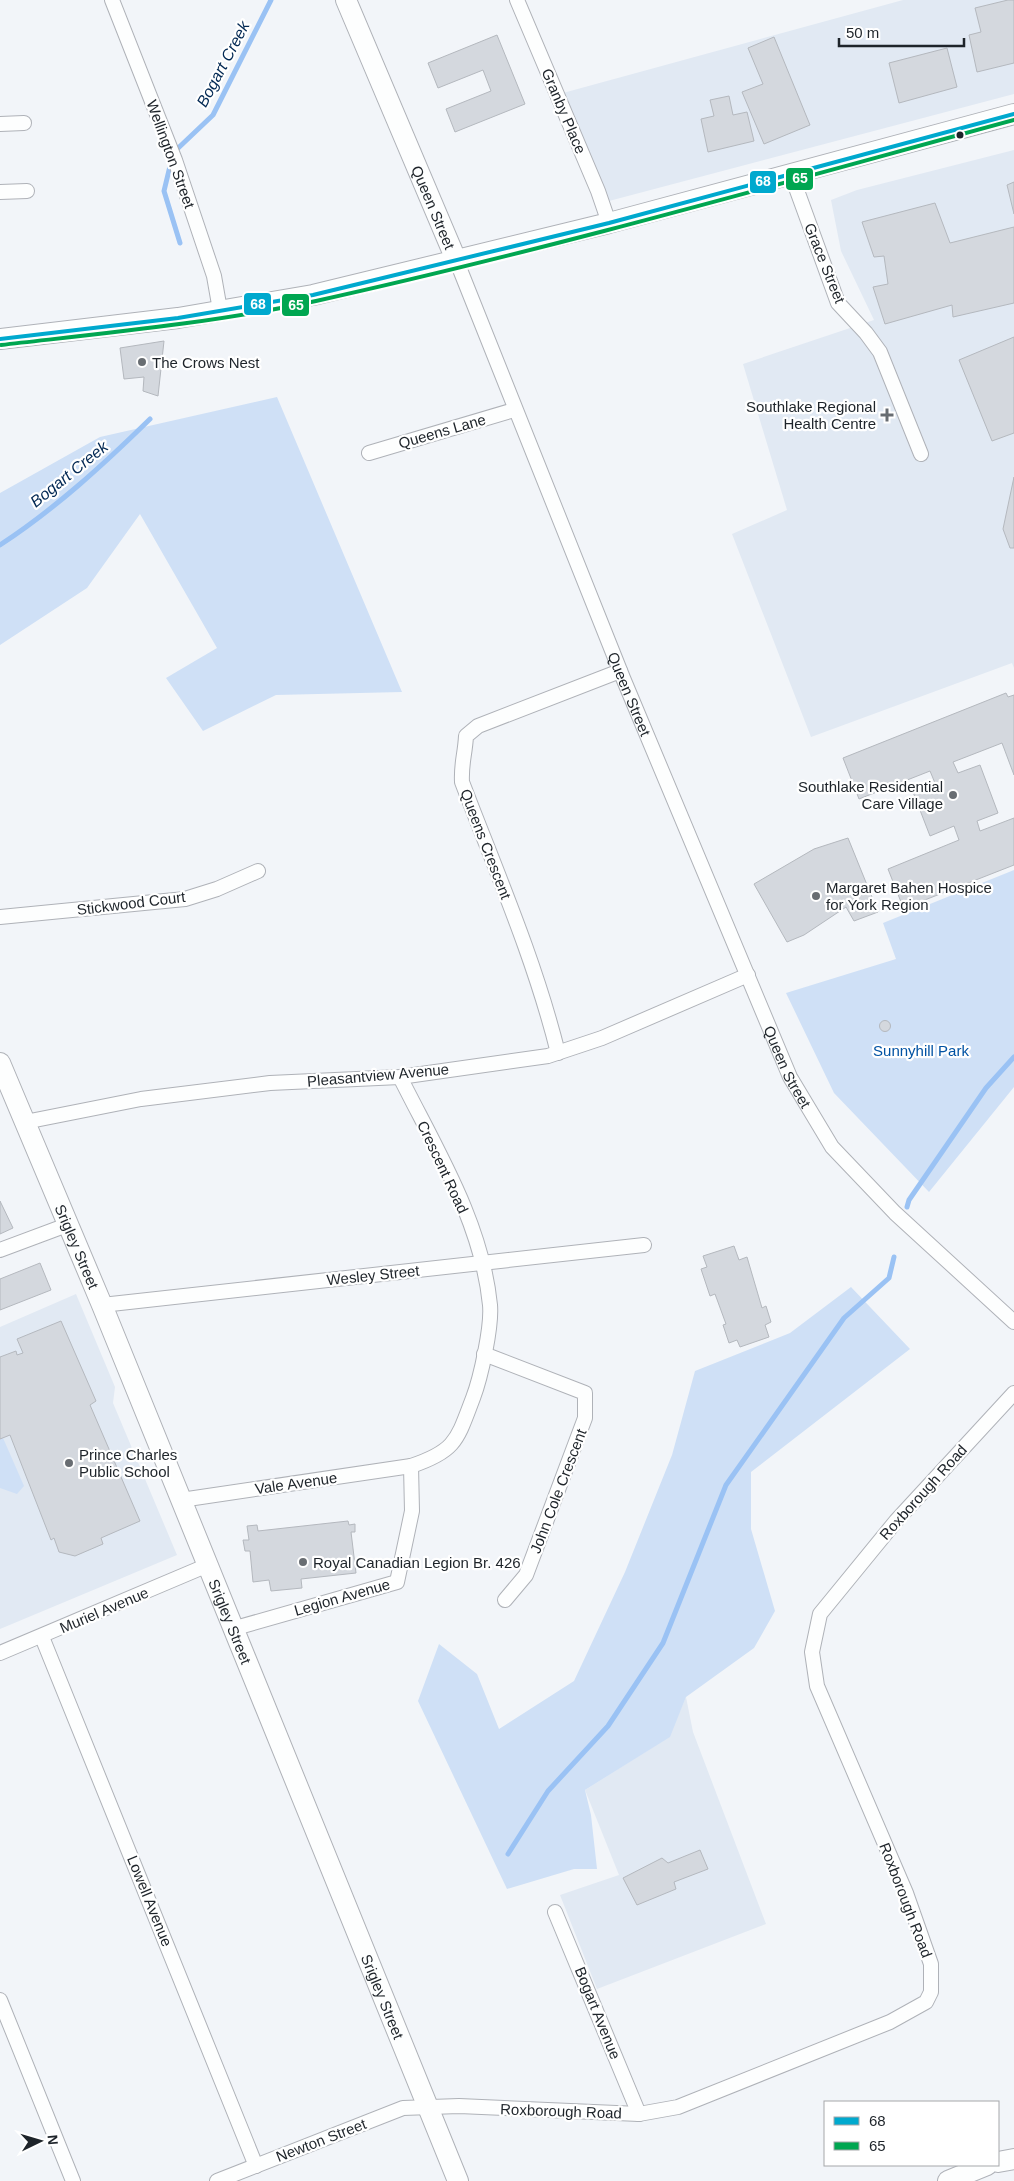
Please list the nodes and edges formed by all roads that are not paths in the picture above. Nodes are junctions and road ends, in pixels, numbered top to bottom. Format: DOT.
graph roads {
  1 [pos="112,0"];
  2 [pos="346,0"];
  3 [pos="517,0"];
  4 [pos="1014,114"];
  5 [pos="24,123"];
  6 [pos="0,124"];
  7 [pos="791,174"];
  8 [pos="27,191"];
  9 [pos="0,192"];
  10 [pos="610,222"];
  11 [pos="457,262"];
  12 [pos="220,310"];
  13 [pos="0,339"];
  14 [pos="514,410"];
  15 [pos="369,453"];
  16 [pos="921,454"];
  17 [pos="620,671"];
  18 [pos="258,871"];
  19 [pos="0,917"];
  20 [pos="748,975"];
  21 [pos="558,1053"];
  22 [pos="0,1063"];
  23 [pos="400,1077"];
  24 [pos="25,1122"];
  25 [pos="67,1225"];
  26 [pos="644,1245"];
  27 [pos="0,1250"];
  28 [pos="482,1264"];
  29 [pos="102,1305"];
  30 [pos="1014,1322"];
  31 [pos="484,1354"];
  32 [pos="1014,1393"];
  33 [pos="411,1466"];
  34 [pos="181,1500"];
  35 [pos="208,1565"];
  36 [pos="506,1600"];
  37 [pos="232,1629"];
  38 [pos="42,1637"];
  39 [pos="0,1654"];
  40 [pos="555,1912"];
  41 [pos="0,2000"];
  42 [pos="427,2107"];
  43 [pos="638,2114"];
  44 [pos="1014,2159"];
  45 [pos="999,2162"];
  46 [pos="256,2166"];
  47 [pos="985,2166"];
  48 [pos="73,2181"];
  49 [pos="217,2181"];
  50 [pos="458,2181"];
  51 [pos="948,2181"];
  1 -- 12 [label="street, Wellington Street"];
  2 -- 11 [label="main road, Queen Street"];
  3 -- 10 [label="street, Granby Place"];
  4 -- 7 [label="main road"];
  5 -- 6 [label="street"];
  7 -- 10 [label="main road"];
  7 -- 16 [label="street, Grace Street"];
  8 -- 9 [label="street"];
  10 -- 11 [label="main road"];
  11 -- 12 [label="main road"];
  11 -- 14 [label="street, Queen Street"];
  12 -- 13 [label="main road"];
  14 -- 15 [label="street, Queens Lane"];
  14 -- 17 [label="street, Queen Street"];
  17 -- 20 [label="street, Queen Street"];
  17 -- 21 [label="street, Queens Crescent"];
  18 -- 19 [label="street, Stickwood Court"];
  20 -- 21 [label="street, Pleasantview Avenue"];
  20 -- 30 [label="street, Queen Street"];
  21 -- 23 [label="street, Pleasantview Avenue"];
  22 -- 24 [label="main road, Srigley Street"];
  23 -- 24 [label="street, Pleasantview Avenue"];
  23 -- 28 [label="street, Crescent Road"];
  24 -- 25 [label="main road, Srigley Street"];
  25 -- 27 [label="street"];
  25 -- 29 [label="main road, Srigley Street"];
  26 -- 28 [label="street, Wesley Street"];
  28 -- 29 [label="street, Wesley Street"];
  28 -- 31 [label="street, Crescent Road"];
  29 -- 34 [label="main road, Srigley Street"];
  31 -- 33 [label="street, Crescent Road"];
  31 -- 36 [label="street, John Cole Crescent"];
  32 -- 43 [label="street, Roxborough Road"];
  33 -- 34 [label="street, Vale Avenue"];
  33 -- 37 [label="street, Legion Avenue"];
  34 -- 35 [label="main road, Srigley Street"];
  35 -- 37 [label="main road, Srigley Street"];
  35 -- 38 [label="street, Muriel Avenue"];
  37 -- 42 [label="main road, Srigley Street"];
  38 -- 39 [label="street, Muriel Avenue"];
  38 -- 46 [label="street, Lowell Avenue"];
  40 -- 43 [label="street, Bogart Avenue"];
  41 -- 48 [label="street"];
  42 -- 43 [label="street, Roxborough Road"];
  42 -- 46 [label="street, Newton Street"];
  42 -- 50 [label="main road, Srigley Street"];
  44 -- 45 [label="main road"];
  46 -- 49 [label="street, Newton Street"];
  47 -- 51 [label="main road"];
}
